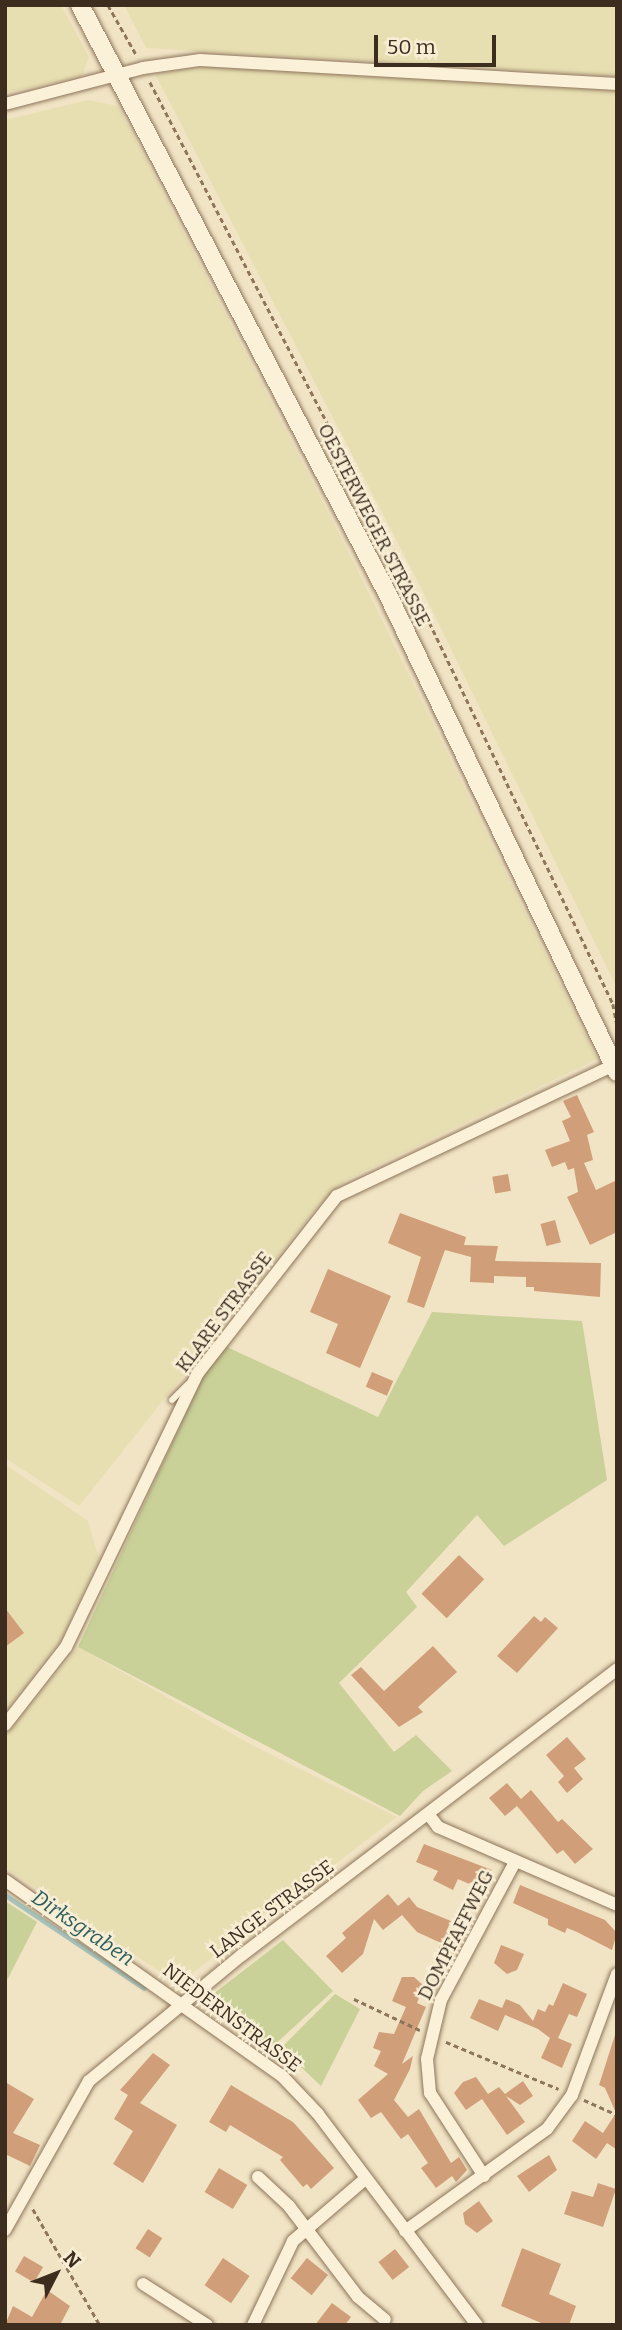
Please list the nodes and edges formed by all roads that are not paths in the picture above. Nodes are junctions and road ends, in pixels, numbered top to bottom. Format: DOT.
graph roads {
  1 [pos="80,5"];
  2 [pos="117,75"];
  3 [pos="617,84"];
  4 [pos="5,104"];
  5 [pos="615,1068"];
  6 [pos="198,1373"];
  7 [pos="172,1400"];
  8 [pos="617,1670"];
  9 [pos="5,1725"];
  10 [pos="429,1815"];
  11 [pos="514,1864"];
  12 [pos="5,1880"];
  13 [pos="617,1905"];
  14 [pos="617,1974"];
  15 [pos="182,2002"];
  16 [pos="484,2176"];
  17 [pos="258,2177"];
  18 [pos="365,2179"];
  19 [pos="305,2226"];
  20 [pos="5,2230"];
  21 [pos="404,2231"];
  22 [pos="143,2284"];
  23 [pos="386,2320"];
  24 [pos="207,2325"];
  25 [pos="253,2325"];
  26 [pos="477,2325"];
  1 -- 2 [label="main road, OESTERWEGER STRASSE"];
  2 -- 3 [label="street"];
  2 -- 4 [label="street"];
  2 -- 5 [label="main road, OESTERWEGER STRASSE"];
  5 -- 6 [label="street, KLARE STRASSE"];
  6 -- 7 [label="lane"];
  6 -- 9 [label="street, KLARE STRASSE"];
  8 -- 10 [label="street, LANGE STRASSE"];
  10 -- 11 [label="street"];
  10 -- 15 [label="street, LANGE STRASSE"];
  11 -- 13 [label="street"];
  11 -- 16 [label="street, DOMPFAFFWEG"];
  12 -- 15 [label="street, NIEDERNSTRASSE"];
  14 -- 16 [label="street"];
  15 -- 18 [label="street, NIEDERNSTRASSE"];
  15 -- 20 [label="street, LANGE STRASSE"];
  16 -- 21 [label="street"];
  17 -- 19 [label="street"];
  18 -- 19 [label="street"];
  18 -- 21 [label="street, NIEDERNSTRASSE"];
  19 -- 23 [label="street"];
  19 -- 25 [label="street"];
  21 -- 26 [label="street, NIEDERNSTRASSE"];
  22 -- 24 [label="street"];
}
